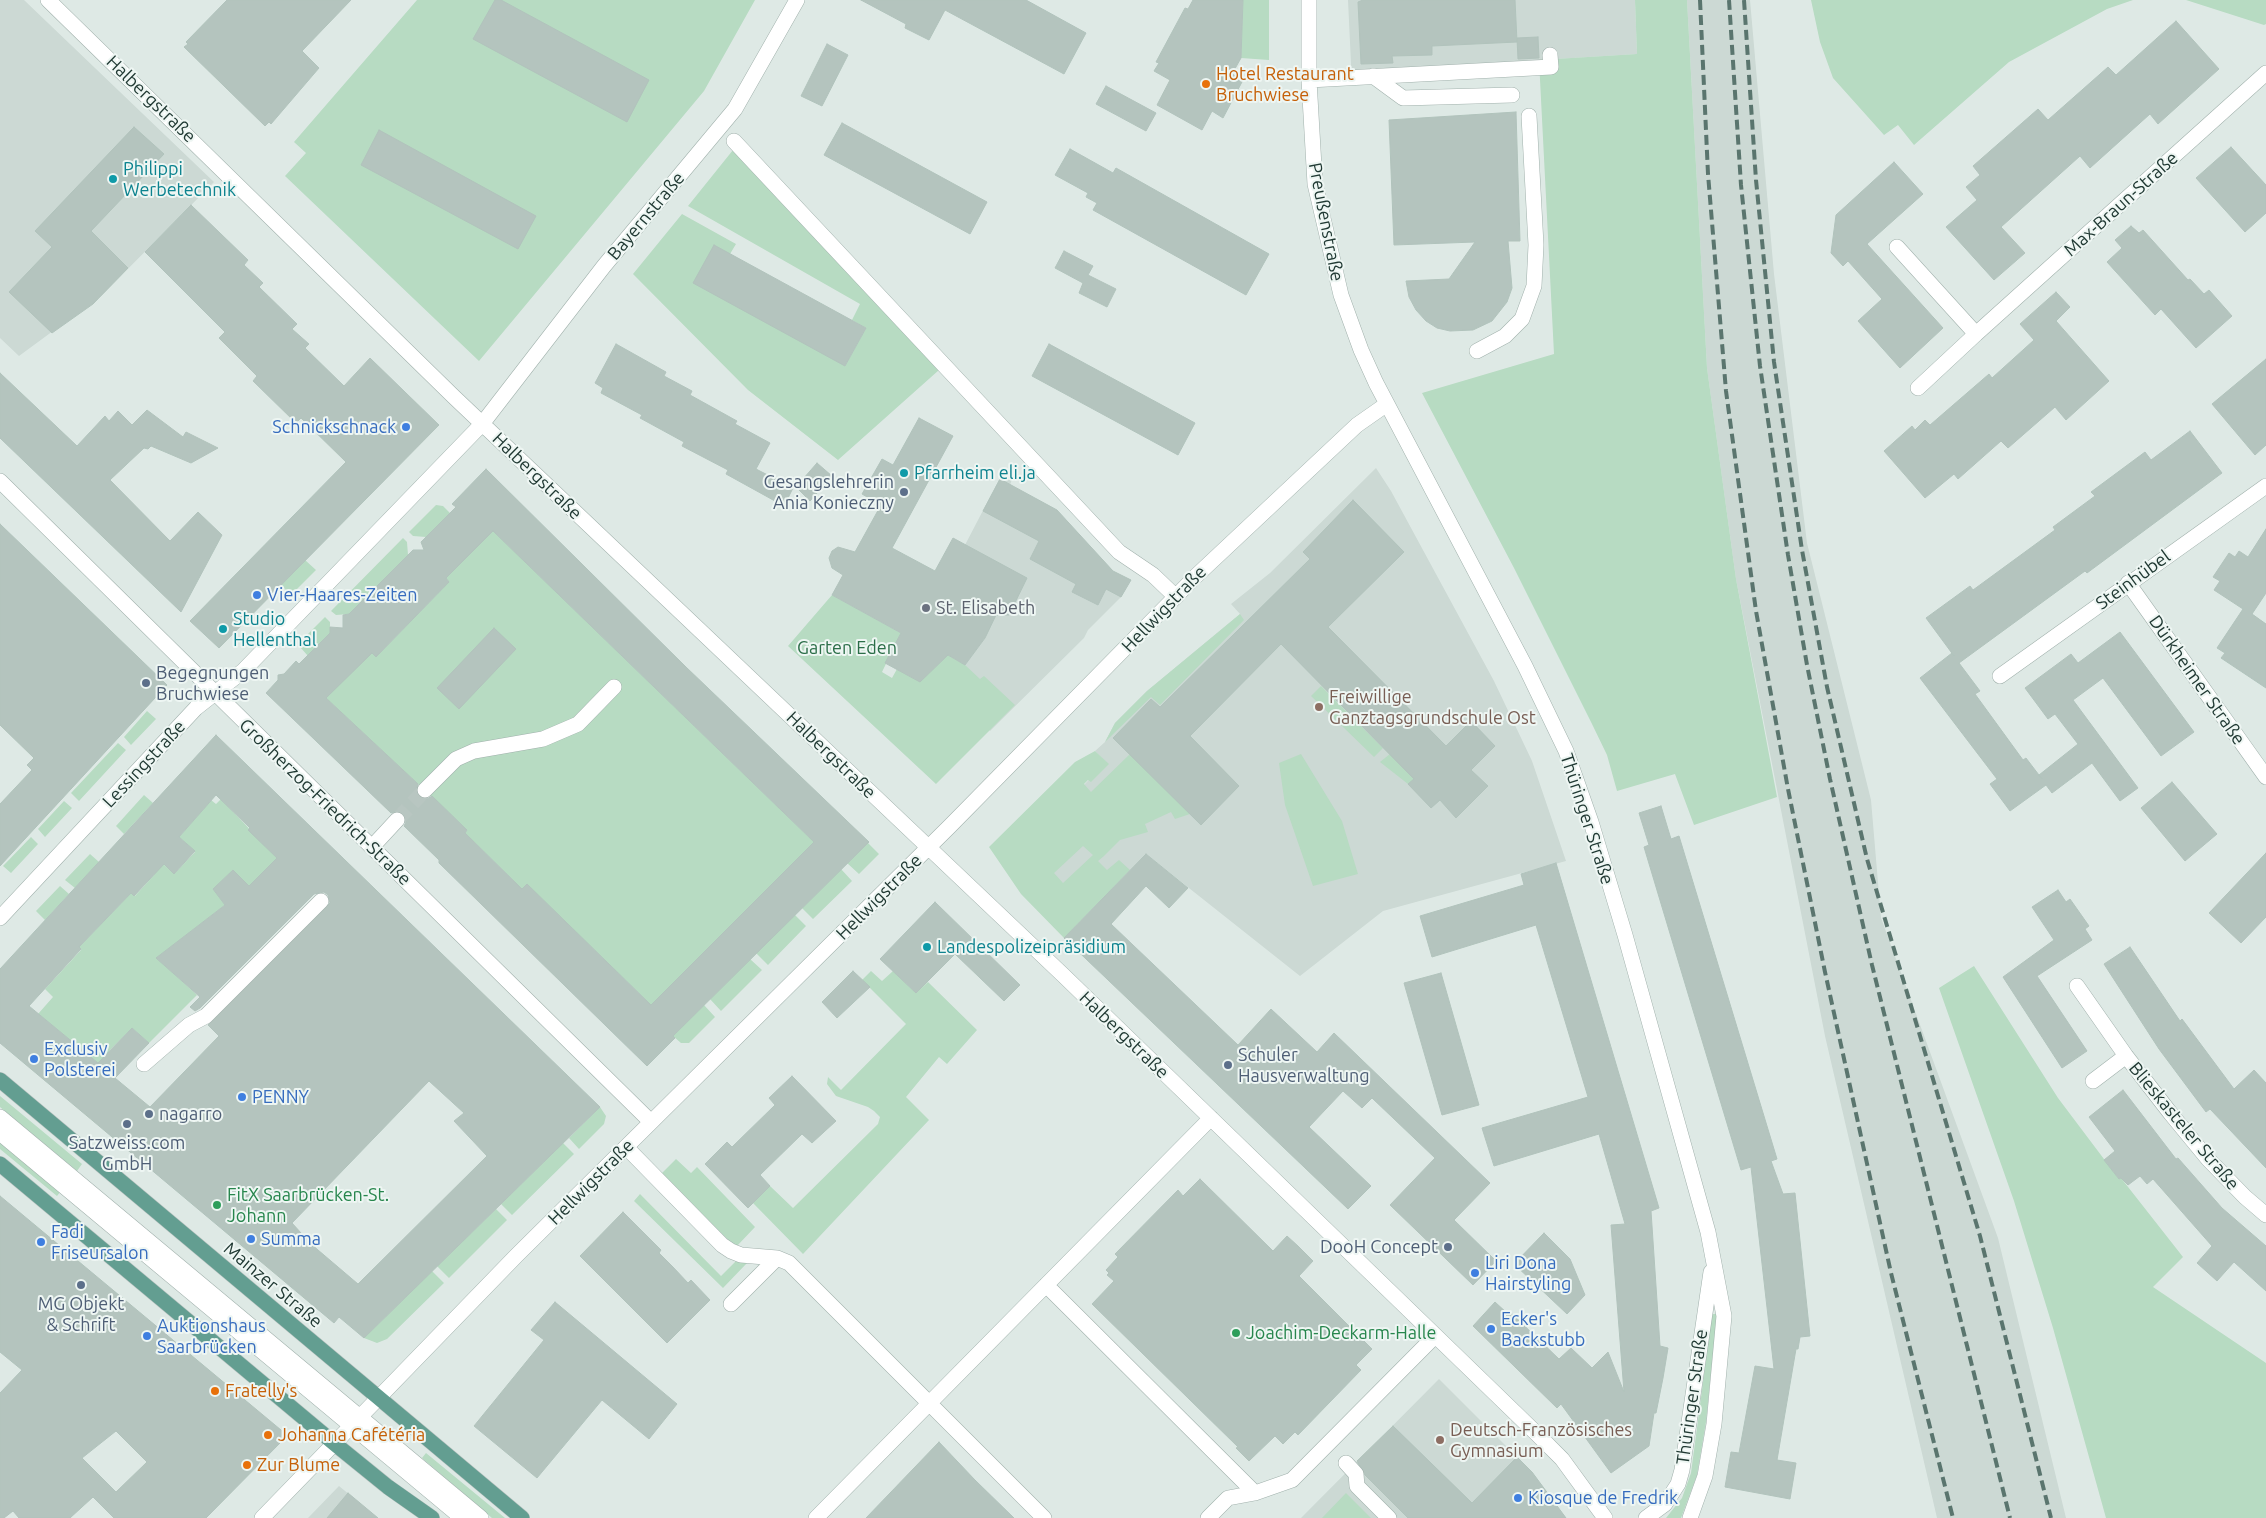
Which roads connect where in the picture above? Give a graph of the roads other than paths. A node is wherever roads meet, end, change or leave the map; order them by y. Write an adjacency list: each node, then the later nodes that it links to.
1 (48, 0): 16 (street, Halbergstraße)
2 (796, 0): 16 (street, Bayernstraße)
3 (1309, 0): 7 (street, Preußenstraße)
4 (1550, 54): 6 (street)
5 (2266, 74): 12 (street, Max-Braun-Straße)
6 (1373, 76): 7 (street); 8 (street)
7 (1308, 80): 15 (street, Preußenstraße)
8 (1512, 95)
9 (1529, 116): 13 (street)
10 (734, 141): 20 (street)
11 (1897, 247): 12 (street)
12 (1976, 334): 14 (street, Max-Braun-Straße)
13 (1477, 351)
14 (1918, 388)
15 (1387, 404): 20 (street, Hellwigstraße); 44 (street, Thüringer Straße)
16 (482, 424): 23 (street, Lessingstraße); 28 (street, Halbergstraße)
17 (0, 481): 23 (street, Großherzog-Friedrich-Straße)
18 (2266, 486): 19 (street, Steinhübel)
19 (2128, 583): 21 (street, Steinhübel); 24 (street, Dürkheimer Straße)
20 (1176, 597): 28 (street, Hellwigstraße)
21 (2000, 676)
22 (614, 687): 25 (street)
23 (215, 692): 27 (street, Großherzog-Friedrich-Straße); 30 (street, Lessingstraße)
24 (2266, 777)
25 (425, 790)
26 (397, 820): 27 (street)
27 (372, 847): 38 (street, Großherzog-Friedrich-Straße)
28 (928, 848): 37 (street, Halbergstraße); 38 (street, Hellwigstraße)
29 (321, 902): 33 (street)
30 (0, 918)
31 (2077, 986): 32 (street, Blieskasteler Straße)
32 (2126, 1056): 35 (street, Blieskasteler Straße); 42 (street, Blieskasteler Straße)
33 (144, 1064)
34 (0, 1080): 48 (main road, Mainzer Straße)
35 (2093, 1080)
36 (0, 1116): 50 (street)
37 (1211, 1118): 45 (street); 47 (street, Halbergstraße)
38 (651, 1122): 40 (street, Hellwigstraße)
39 (0, 1133): 50 (street)
40 (626, 1147): 43 (street); 48 (street, Hellwigstraße)
41 (0, 1164): 51 (main road)
42 (2266, 1215)
43 (777, 1258): 46 (street); 49 (street)
44 (1712, 1263): 64 (street, Thüringer Straße); 65 (street, Thüringer Straße)
45 (1046, 1285): 49 (street); 53 (street)
46 (731, 1304)
47 (1435, 1336): 53 (street); 63 (street, Halbergstraße)
48 (378, 1398): 50 (street, Hellwigstraße); 58 (main road, Mainzer Straße)
49 (929, 1401): 59 (street); 60 (street)
50 (357, 1421): 51 (street, Hellwigstraße); 56 (street); 57 (street)
51 (335, 1444): 54 (street, Hellwigstraße); 55 (main road)
52 (1346, 1463): 62 (street)
53 (1255, 1493): 61 (street)
54 (262, 1518)
55 (432, 1518)
56 (462, 1518)
57 (481, 1518)
58 (522, 1518)
59 (816, 1518)
60 (1044, 1518)
61 (1208, 1518)
62 (1389, 1518)
63 (1605, 1518)
64 (1646, 1518)
65 (1690, 1518)

